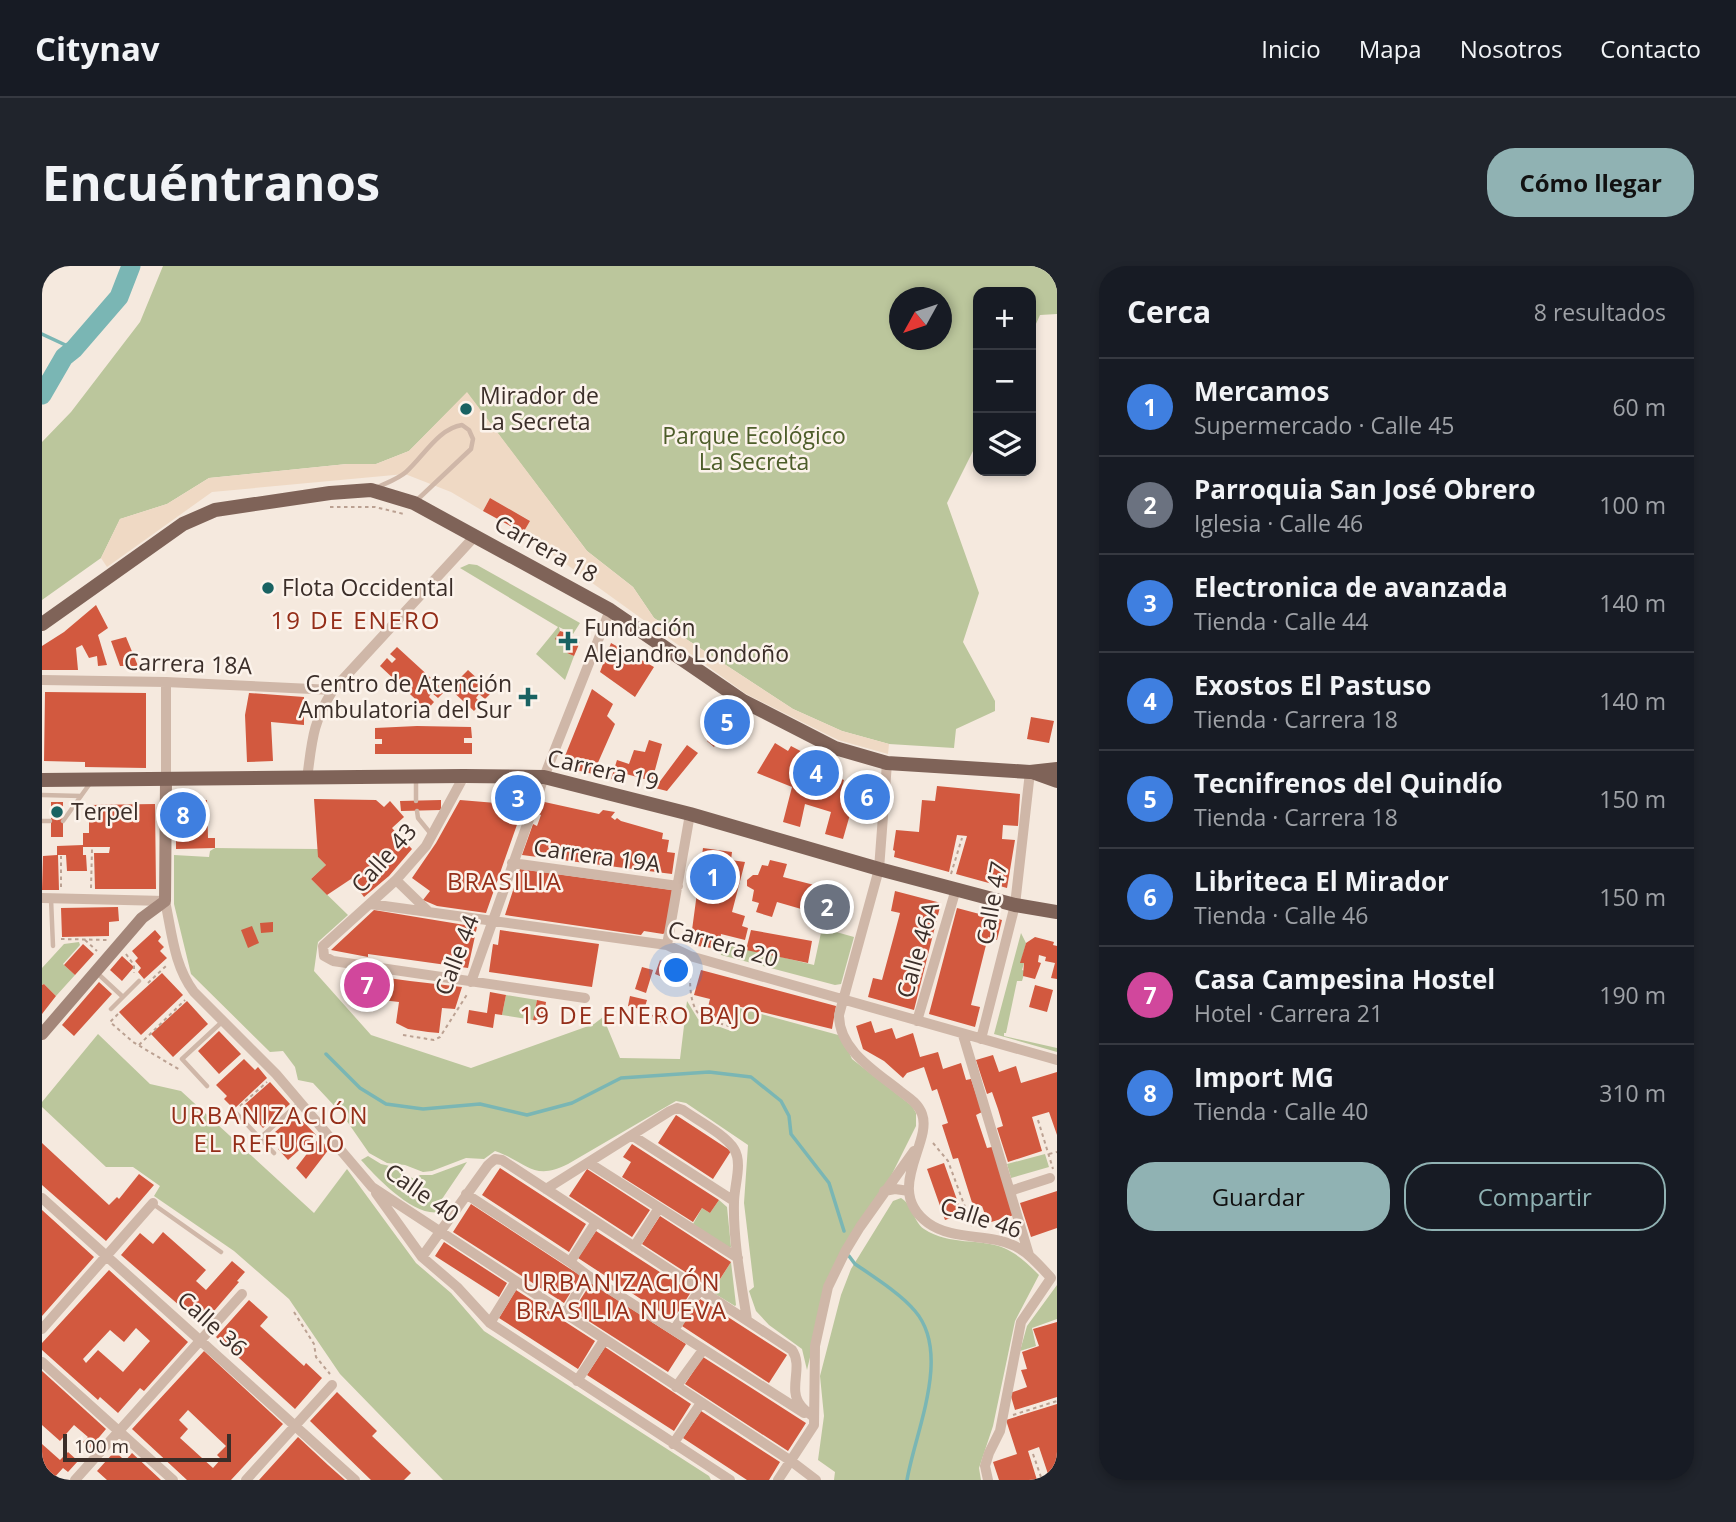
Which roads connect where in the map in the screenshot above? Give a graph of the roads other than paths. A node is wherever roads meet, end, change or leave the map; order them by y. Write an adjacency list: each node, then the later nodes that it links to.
1 (371, 490): 2 (main road, Carrera 18); 2 (lane); 5 (main road, Carrera 18)
2 (412, 509): 3 (main road, Carrera 18)
3 (475, 536): 4 (main road, Carrera 18); 8 (street)
4 (610, 610): 9 (main road, Carrera 18); 14 (street, Calle 44)
5 (42, 624)
6 (42, 680): 7 (street, Carrera 18A)
7 (166, 682): 8 (street, Carrera 18A); 17 (street, Calle 40)
8 (333, 691): 15 (street)
9 (887, 763): 11 (main road, Carrera 18); 30 (street)
10 (1057, 769): 11 (main road, Carrera 18)
11 (1030, 772): 19 (main road, Carrera 18); 37 (street, Calle 47)
12 (464, 776): 13 (main road, Carrera 19); 14 (main road, Carrera 19); 28 (street, Calle 43)
13 (416, 777): 15 (main road, Carrera 19); 22 (lane)
14 (544, 777): 24 (main road, Carrera 19); 29 (street, Calle 44)
15 (307, 779): 17 (main road, Carrera 19)
16 (42, 780): 18 (main road, Carrera 19)
17 (166, 780): 18 (main road, Carrera 19); 35 (street, Calle 40)
18 (92, 781): 21 (lane)
19 (1057, 781)
20 (42, 795): 21 (lane)
21 (81, 796): 27 (lane)
22 (416, 801)
23 (417, 811): 28 (lane)
24 (690, 814): 30 (main road, Carrera 19); 32 (street)
25 (42, 821): 26 (lane)
26 (51, 821)
27 (63, 821)
28 (432, 835): 31 (street, Calle 43)
29 (512, 863): 32 (street, Carrera 19A); 40 (street, Calle 44)
30 (879, 869): 33 (main road, Carrera 19); 48 (street)
31 (396, 880): 36 (street, Calle 43); 38 (street)
32 (678, 886): 41 (street)
33 (952, 888): 37 (main road, Carrera 19); 51 (street, Calle 46A)
34 (51, 898): 35 (street); 42 (lane)
35 (165, 901): 43 (street); 50 (street, Calle 40)
36 (370, 904): 38 (street, Carrera 20); 45 (street, Calle 43)
37 (1015, 905): 39 (main road, Carrera 19); 54 (street, Calle 47)
38 (428, 912): 40 (street, Carrera 20)
39 (1054, 913)
40 (491, 921): 41 (street, Carrera 20); 45 (street, Calle 44)
41 (667, 945): 48 (street, Carrera 20)
42 (53, 946)
43 (95, 972): 46 (lane); 52 (street)
44 (139, 981): 46 (lane)
45 (471, 982): 47 (street)
46 (123, 997): 49 (lane)
47 (585, 998)
48 (844, 998): 51 (street, Carrera 20); 61 (street)
49 (111, 1009)
50 (223, 1020): 56 (lane); 57 (street, Calle 40)
51 (917, 1021): 53 (street, Carrera 20)
52 (42, 1034)
53 (963, 1035): 54 (street, Carrera 20); 69 (street)
54 (981, 1039): 55 (street, Carrera 20)
55 (1057, 1060)
56 (207, 1086)
57 (300, 1102): 60 (lane); 65 (street, Calle 40)
58 (237, 1114): 60 (lane)
59 (633, 1136): 63 (street); 72 (street); 72 (street)
60 (260, 1138): 62 (lane)
61 (918, 1144): 67 (street); 68 (street)
62 (274, 1153)
63 (589, 1163): 66 (street); 74 (street)
64 (1053, 1178): 69 (street)
65 (372, 1187): 76 (street, Calle 40); 81 (street)
66 (547, 1189): 70 (street); 75 (street)
67 (884, 1191): 68 (street); 102 (street)
68 (909, 1191): 79 (street, Calle 46)
69 (1010, 1191): 79 (street)
70 (466, 1194): 76 (street); 83 (street)
71 (42, 1198): 80 (street, Calle 36)
72 (734, 1201): 82 (street)
73 (153, 1203): 78 (lane); 80 (street)
74 (659, 1208): 77 (street); 82 (street)
75 (596, 1222): 77 (street); 83 (street)
76 (440, 1230): 81 (street); 86 (street, Calle 40)
77 (634, 1247): 87 (street)
78 (221, 1252)
79 (1030, 1255): 85 (street, Calle 46)
80 (109, 1256): 92 (street); 94 (street, Calle 36)
81 (422, 1257): 91 (street)
82 (738, 1258): 90 (street)
83 (570, 1262): 84 (street)
84 (587, 1275): 89 (street); 93 (street)
85 (1054, 1277): 114 (street, Calle 46)
86 (516, 1281): 89 (street, Calle 40); 91 (street)
87 (699, 1290): 90 (street); 93 (street)
88 (242, 1294): 94 (street)
89 (566, 1313): 95 (street, Calle 40)
90 (747, 1320): 102 (street)
91 (490, 1323): 98 (street)
92 (42, 1329)
93 (674, 1330): 96 (street)
94 (202, 1340): 103 (street, Calle 36); 104 (street)
95 (604, 1340): 98 (street); 100 (street, Calle 40)
96 (704, 1350): 100 (street); 102 (street)
97 (42, 1362): 104 (street)
98 (577, 1381): 105 (street)
99 (332, 1385): 103 (street)
100 (676, 1387): 101 (street, Calle 40)
101 (701, 1403): 105 (street); 106 (street, Calle 40)
102 (814, 1417): 106 (street)
103 (295, 1424): 110 (street); 111 (street, Calle 36)
104 (118, 1430): 108 (street); 109 (street)
105 (673, 1444): 107 (street)
106 (791, 1461): 112 (street); 113 (street, Calle 40)
107 (724, 1478)
108 (75, 1480)
109 (173, 1480)
110 (246, 1480)
111 (355, 1480)
112 (778, 1480)
113 (816, 1480)
114 (988, 1480)

